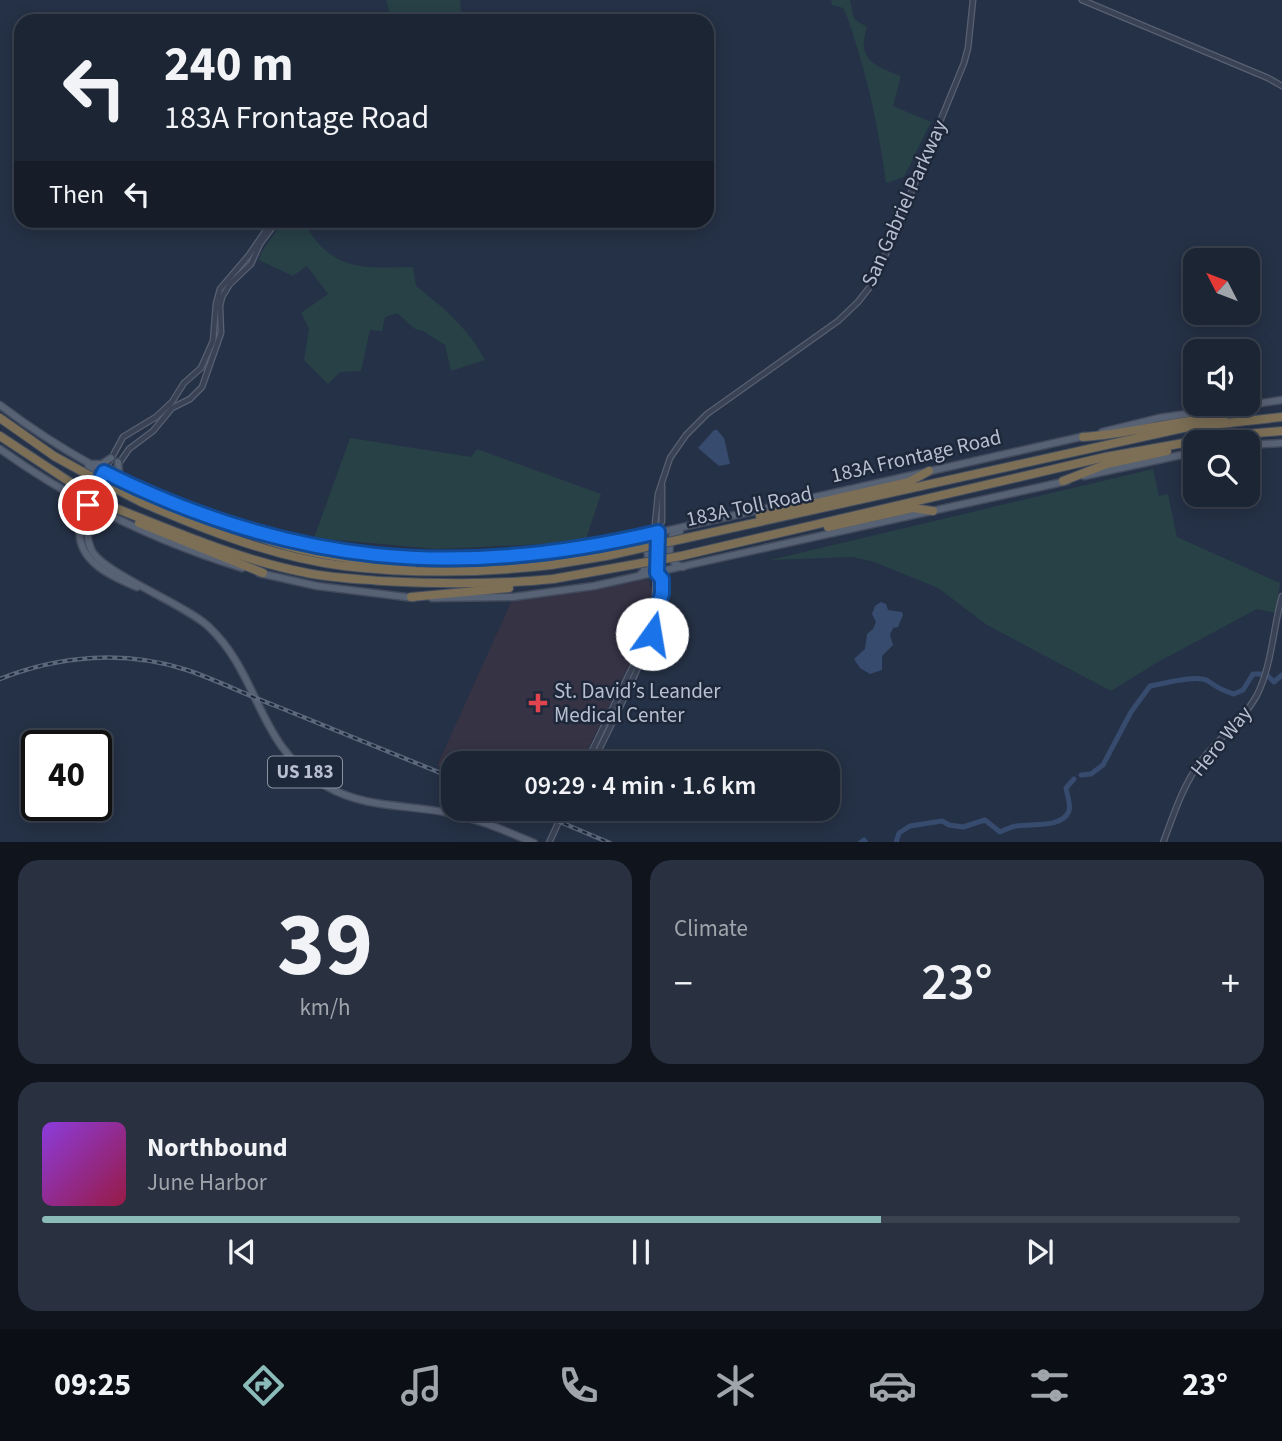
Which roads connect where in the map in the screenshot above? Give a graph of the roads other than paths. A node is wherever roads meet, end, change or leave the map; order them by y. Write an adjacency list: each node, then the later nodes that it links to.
1 (973, 0): 36 (street, San Gabriel Parkway)
2 (1082, 0): 3 (street)
3 (1282, 86)
4 (269, 228): 20 (street)
5 (270, 228): 21 (street)
6 (1282, 400): 13 (main road, 183A Frontage Road)
7 (0, 405): 22 (main road, 183A Frontage Road)
8 (1282, 417): 10 (highway, 183A Toll Road)
9 (0, 418): 43 (highway, 183A Toll Road, bridge)
10 (1266, 418): 13 (highway); 35 (highway, 183A Toll Road)
11 (1282, 434): 14 (highway); 39 (highway, 183A Toll Road)
12 (0, 436): 31 (highway, bridge)
13 (1083, 437): 23 (main road, 183A Frontage Road)
14 (1260, 437)
15 (1282, 443): 16 (main road)
16 (1260, 444)
17 (1183, 448): 25 (highway)
18 (0, 449): 27 (main road)
19 (1183, 455): 25 (main road)
20 (111, 458): 22 (main road); 24 (street)
21 (118, 462): 24 (street); 26 (main road)
22 (88, 463): 24 (main road, 183A Frontage Road); 27 (main road)
23 (929, 471): 34 (main road, 183A Frontage Road); 35 (highway)
24 (107, 473): 26 (main road, 183A Frontage Road); 28 (main road)
25 (1063, 481): 29 (main road)
26 (129, 484): 30 (main road); 33 (main road, 183A Frontage Road)
27 (72, 496): 28 (main road); 32 (main road)
28 (91, 506): 30 (main road); 32 (main road); 37 (main road)
29 (933, 511): 39 (highway); 42 (main road)
30 (113, 518): 37 (main road); 44 (main road)
31 (135, 518): 44 (highway); 47 (highway, 183A Toll Road)
32 (82, 519): 40 (main road)
33 (233, 526): 38 (main road, 183A Frontage Road); 43 (highway)
34 (685, 528): 36 (main road, 183A Frontage Road); 42 (main road)
35 (731, 528): 43 (highway, 183A Toll Road, bridge)
36 (658, 532): 38 (main road, 183A Frontage Road); 45 (street, San Gabriel Parkway)
37 (87, 534): 41 (main road)
38 (636, 538): 46 (main road)
39 (733, 543): 47 (highway, 183A Toll Road, bridge)
40 (82, 547): 41 (main road); 48 (main road, US 183)
41 (92, 553): 48 (main road, US 183)
42 (686, 567): 45 (main road)
43 (482, 571)
44 (263, 573): 50 (main road)
45 (657, 573): 46 (main road); 51 (street, San Gabriel Parkway)
46 (637, 577): 50 (main road)
47 (548, 580): 50 (highway)
48 (152, 592): 53 (main road, US 183)
49 (1282, 596): 55 (street, Hero Way)
50 (411, 597)
51 (594, 751)
52 (559, 821): 54 (street)
53 (534, 842)
54 (550, 842)
55 (1163, 842)

